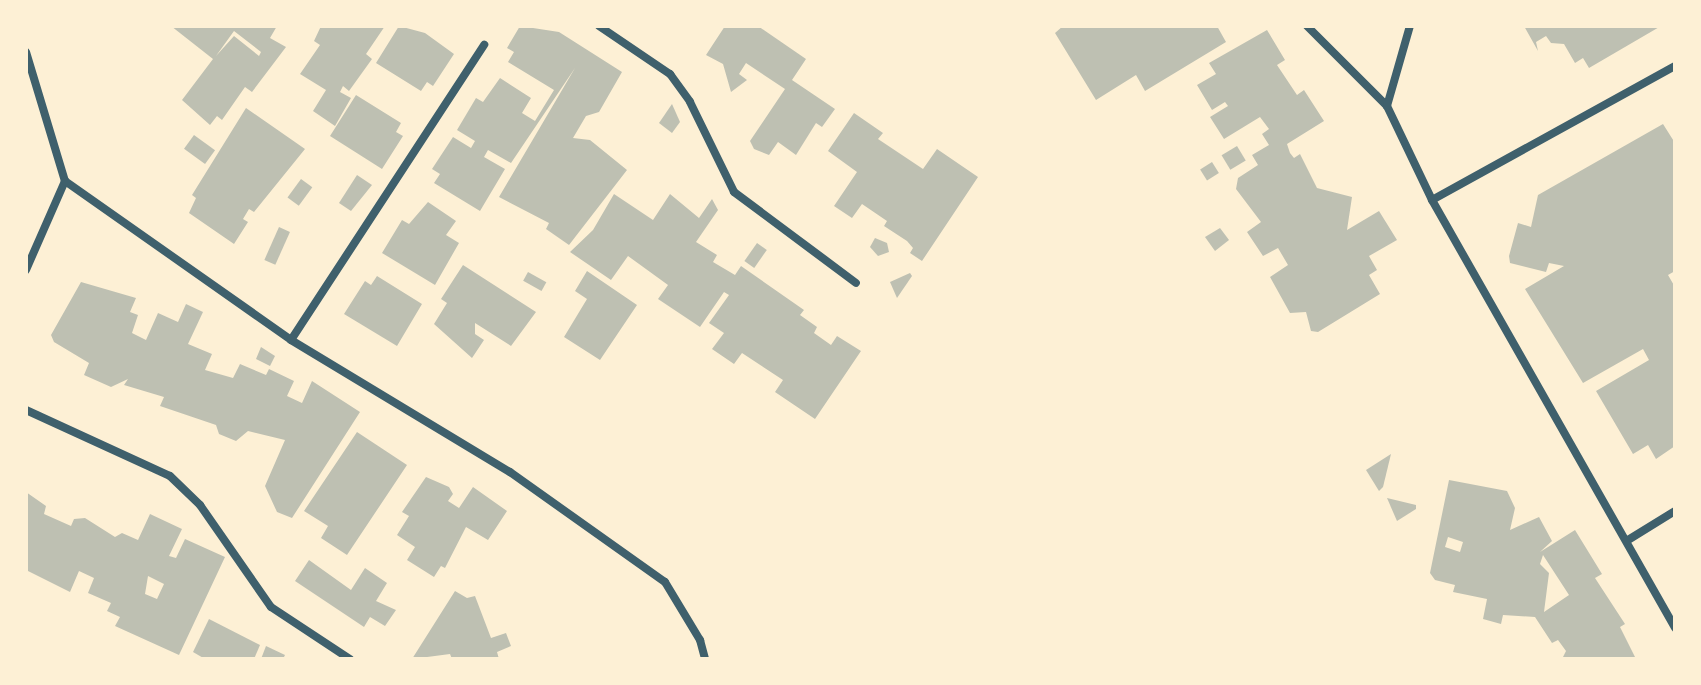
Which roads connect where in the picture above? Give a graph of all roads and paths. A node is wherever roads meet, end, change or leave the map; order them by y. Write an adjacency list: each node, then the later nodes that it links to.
1 (599, 26): 11 (street)
2 (1307, 26): 7 (street)
3 (1410, 26): 7 (street)
4 (484, 45): 12 (street)
5 (26, 52): 8 (street)
6 (1675, 66): 9 (street)
7 (1387, 106): 9 (street)
8 (65, 181): 10 (street); 12 (street)
9 (1432, 200): 15 (street)
10 (26, 270)
11 (856, 283)
12 (291, 340): 18 (street)
13 (26, 410): 17 (street)
14 (1675, 511): 15 (street)
15 (1628, 540): 16 (street)
16 (1675, 628)
17 (350, 659)
18 (705, 659)

